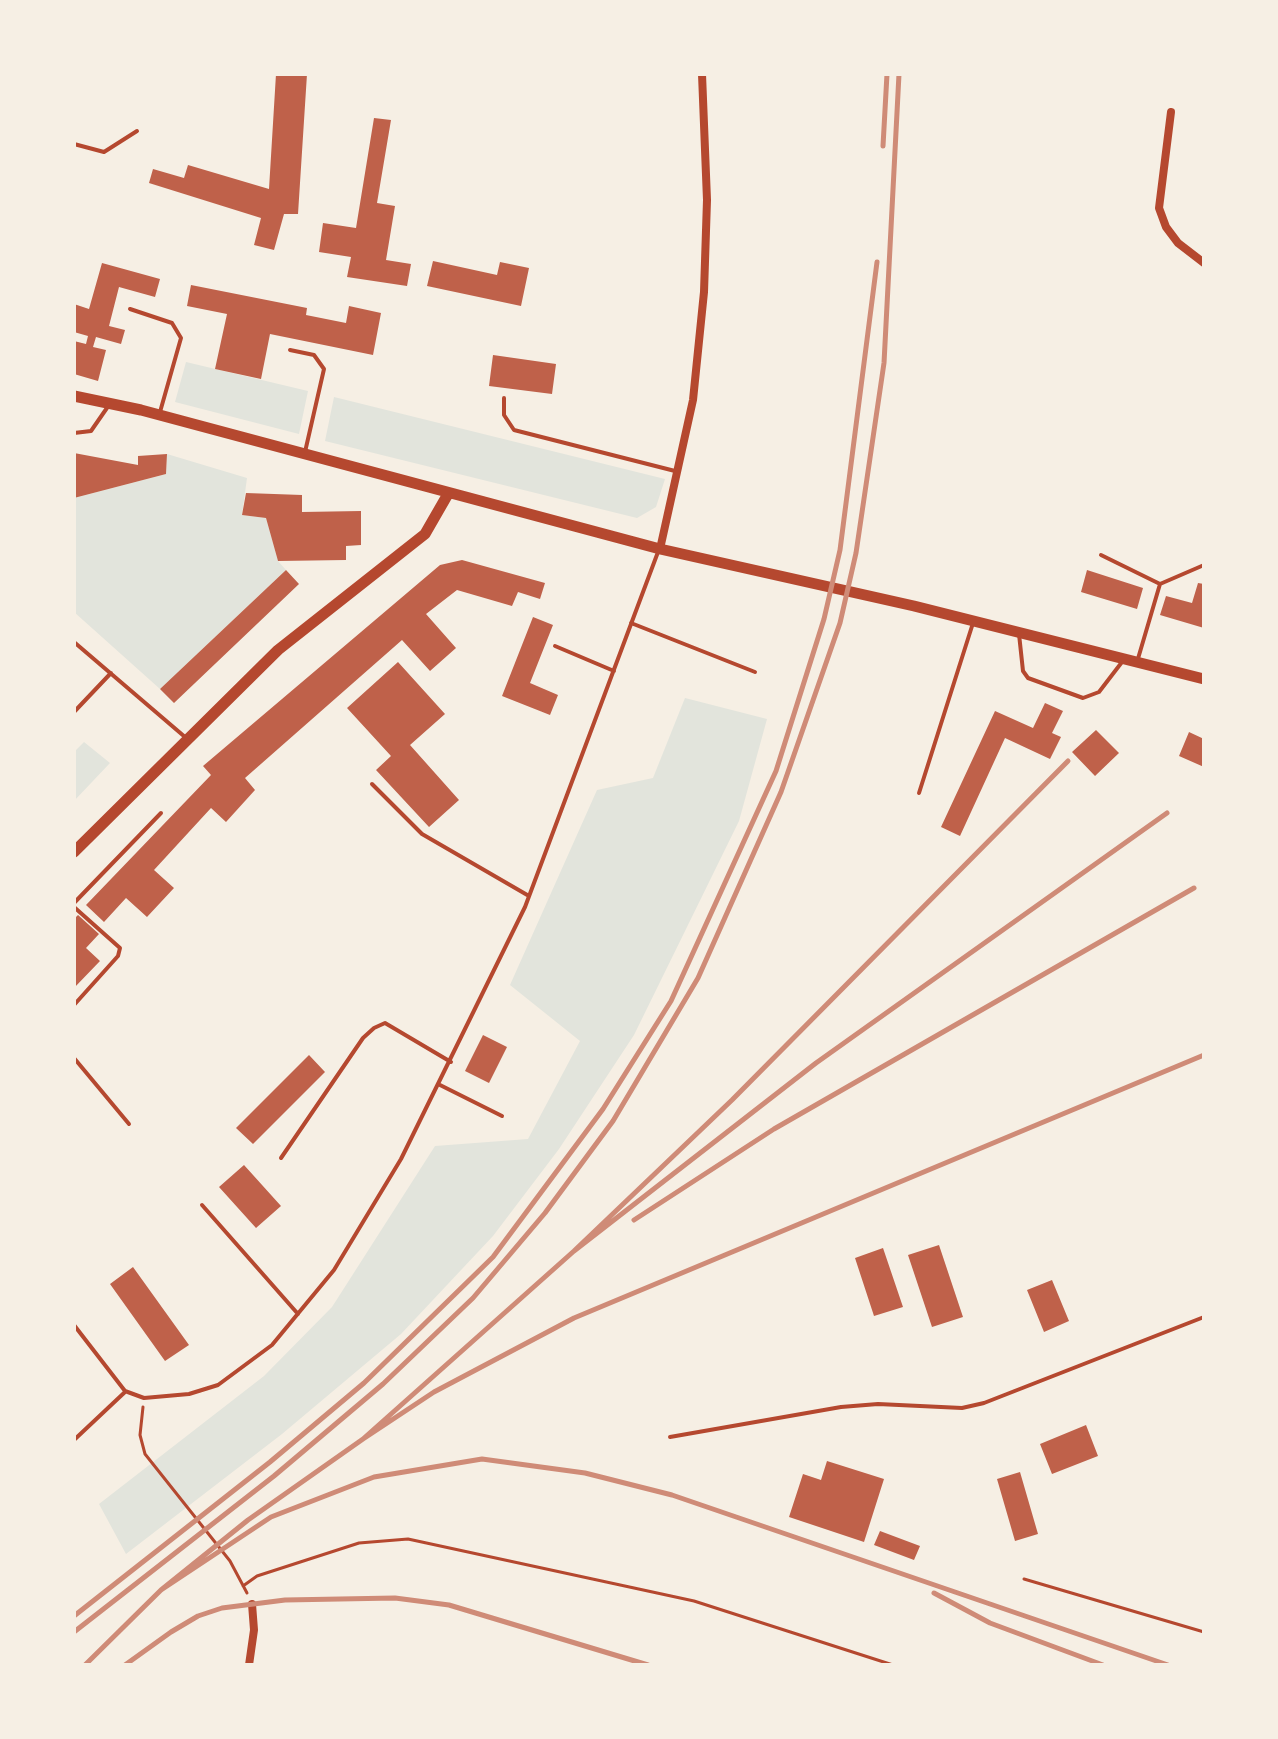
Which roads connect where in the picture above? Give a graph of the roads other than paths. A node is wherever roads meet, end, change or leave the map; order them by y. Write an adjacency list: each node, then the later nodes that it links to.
1 (702, 74): 14 (street)
2 (1171, 112): 5 (street)
3 (137, 131): 4 (lane)
4 (74, 144)
5 (1204, 263)
6 (130, 309): 11 (lane)
7 (290, 350): 13 (lane)
8 (74, 396): 10 (main road)
9 (504, 398): 14 (lane)
10 (110, 403): 11 (main road); 12 (lane)
11 (160, 415): 13 (main road)
12 (74, 433)
13 (304, 454): 15 (main road)
14 (678, 472): 16 (street)
15 (448, 494): 16 (main road); 32 (main road)
16 (660, 549): 20 (main road); 21 (lane)
17 (1101, 555): 19 (lane)
18 (1204, 565): 19 (lane)
19 (1160, 584): 26 (lane)
20 (974, 621): 22 (main road); 34 (lane)
21 (631, 623): 27 (lane); 28 (lane)
22 (1018, 632): 25 (main road); 25 (lane)
23 (74, 642): 29 (lane)
24 (555, 646): 27 (lane)
25 (1124, 659): 26 (main road)
26 (1137, 662): 30 (main road)
27 (614, 671): 37 (lane)
28 (755, 672)
29 (111, 673): 31 (lane); 32 (lane)
30 (1204, 679)
31 (74, 712)
32 (187, 739): 36 (main road)
33 (372, 784): 37 (lane)
34 (919, 793)
35 (161, 813): 38 (lane)
36 (74, 852)
37 (529, 896): 41 (lane)
38 (74, 905): 39 (lane)
39 (74, 1005)
40 (74, 1058): 44 (lane)
41 (451, 1062): 42 (lane); 45 (lane)
42 (440, 1085): 43 (lane); 47 (lane)
43 (502, 1116)
44 (129, 1124)
45 (281, 1158)
46 (202, 1205): 47 (lane)
47 (298, 1314): 50 (lane)
48 (1204, 1317): 51 (lane)
49 (74, 1325): 50 (lane)
50 (125, 1391): 52 (lane)
51 (670, 1437)
52 (74, 1440)
53 (252, 1604): 54 (street)
54 (249, 1665)

